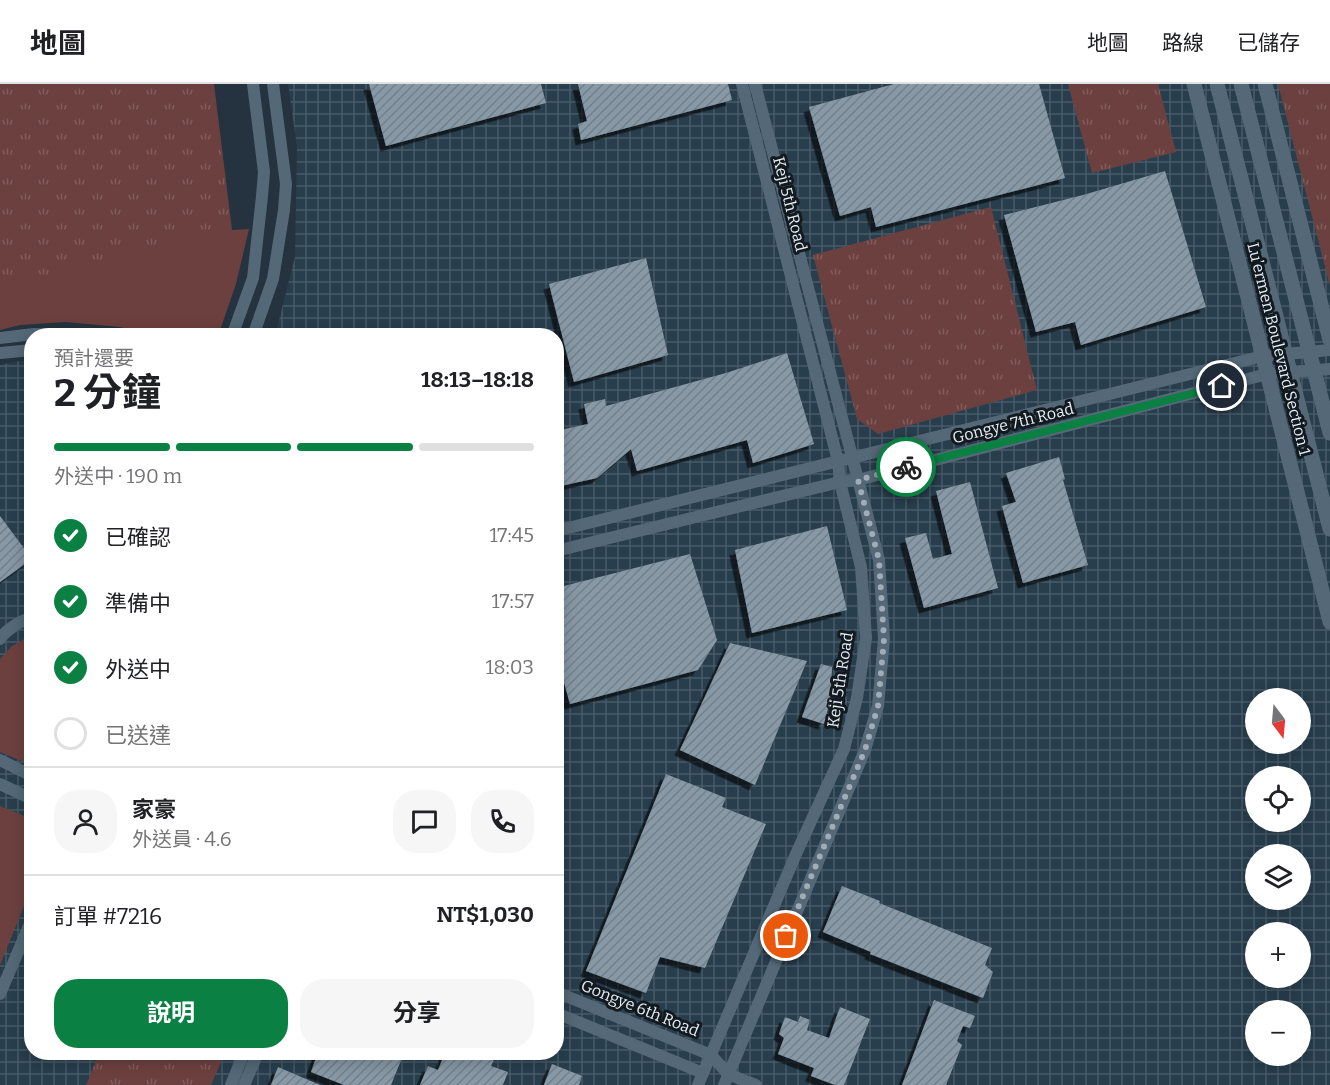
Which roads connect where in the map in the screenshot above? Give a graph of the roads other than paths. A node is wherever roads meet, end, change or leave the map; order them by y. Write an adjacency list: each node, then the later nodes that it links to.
1 (253, 84): 9 (street)
2 (273, 84): 10 (street)
3 (742, 84): 26 (street, Keji 5th Road)
4 (755, 84): 25 (street, Keji 5th Road)
5 (1194, 84): 19 (street, Lu’ermen Boulevard Section 1)
6 (1217, 84): 18 (street, Lu’ermen Boulevard Section 1)
7 (1241, 84): 16 (street, Lu’ermen Boulevard Section 1)
8 (1265, 84): 13 (street)
9 (235, 328)
10 (256, 328)
11 (24, 335): 12 (street)
12 (0, 338)
13 (1330, 340)
14 (1330, 350): 16 (street, Gongye 7th Road)
15 (24, 351): 17 (street)
16 (1309, 351): 18 (street, Gongye 7th Road); 21 (street, Lu’ermen Boulevard Section 1)
17 (0, 353)
18 (1285, 353): 19 (street, Gongye 7th Road); 22 (street, Lu’ermen Boulevard Section 1)
19 (1263, 356): 23 (street, Lu’ermen Boulevard Section 1); 25 (street, Gongye 7th Road)
20 (1330, 369): 21 (street, Gongye 7th Road)
21 (1314, 370): 22 (street, Gongye 7th Road); 24 (street, Lu’ermen Boulevard Section 1)
22 (1290, 372): 23 (street, Gongye 7th Road); 30 (street, Lu’ermen Boulevard Section 1)
23 (1267, 374): 27 (street, Gongye 7th Road); 33 (street, Lu’ermen Boulevard Section 1)
24 (1330, 433)
25 (852, 457): 26 (street, Gongye 7th Road); 27 (street, Keji 5th Road)
26 (838, 461): 28 (street, Keji 5th Road); 29 (street, Gongye 7th Road)
27 (858, 480): 28 (street, Gongye 7th Road); 47 (street, Keji 5th Road)
28 (840, 482): 31 (street, Gongye 7th Road); 43 (street, Keji 5th Road)
29 (564, 529)
30 (1330, 529)
31 (564, 549)
32 (24, 621): 34 (street)
33 (1330, 622)
34 (0, 639)
35 (0, 760): 36 (street)
36 (24, 772)
37 (0, 784): 38 (street)
38 (24, 795)
39 (24, 938): 40 (street)
40 (0, 994)
41 (564, 995): 43 (street, Gongye 6th Road)
42 (564, 1017): 46 (street)
43 (711, 1055): 46 (street, Keji 5th Road); 47 (street)
44 (241, 1060): 48 (street)
45 (255, 1060): 49 (street)
46 (701, 1079)
47 (726, 1079): 50 (street)
48 (231, 1085)
49 (244, 1085)
50 (756, 1085)

